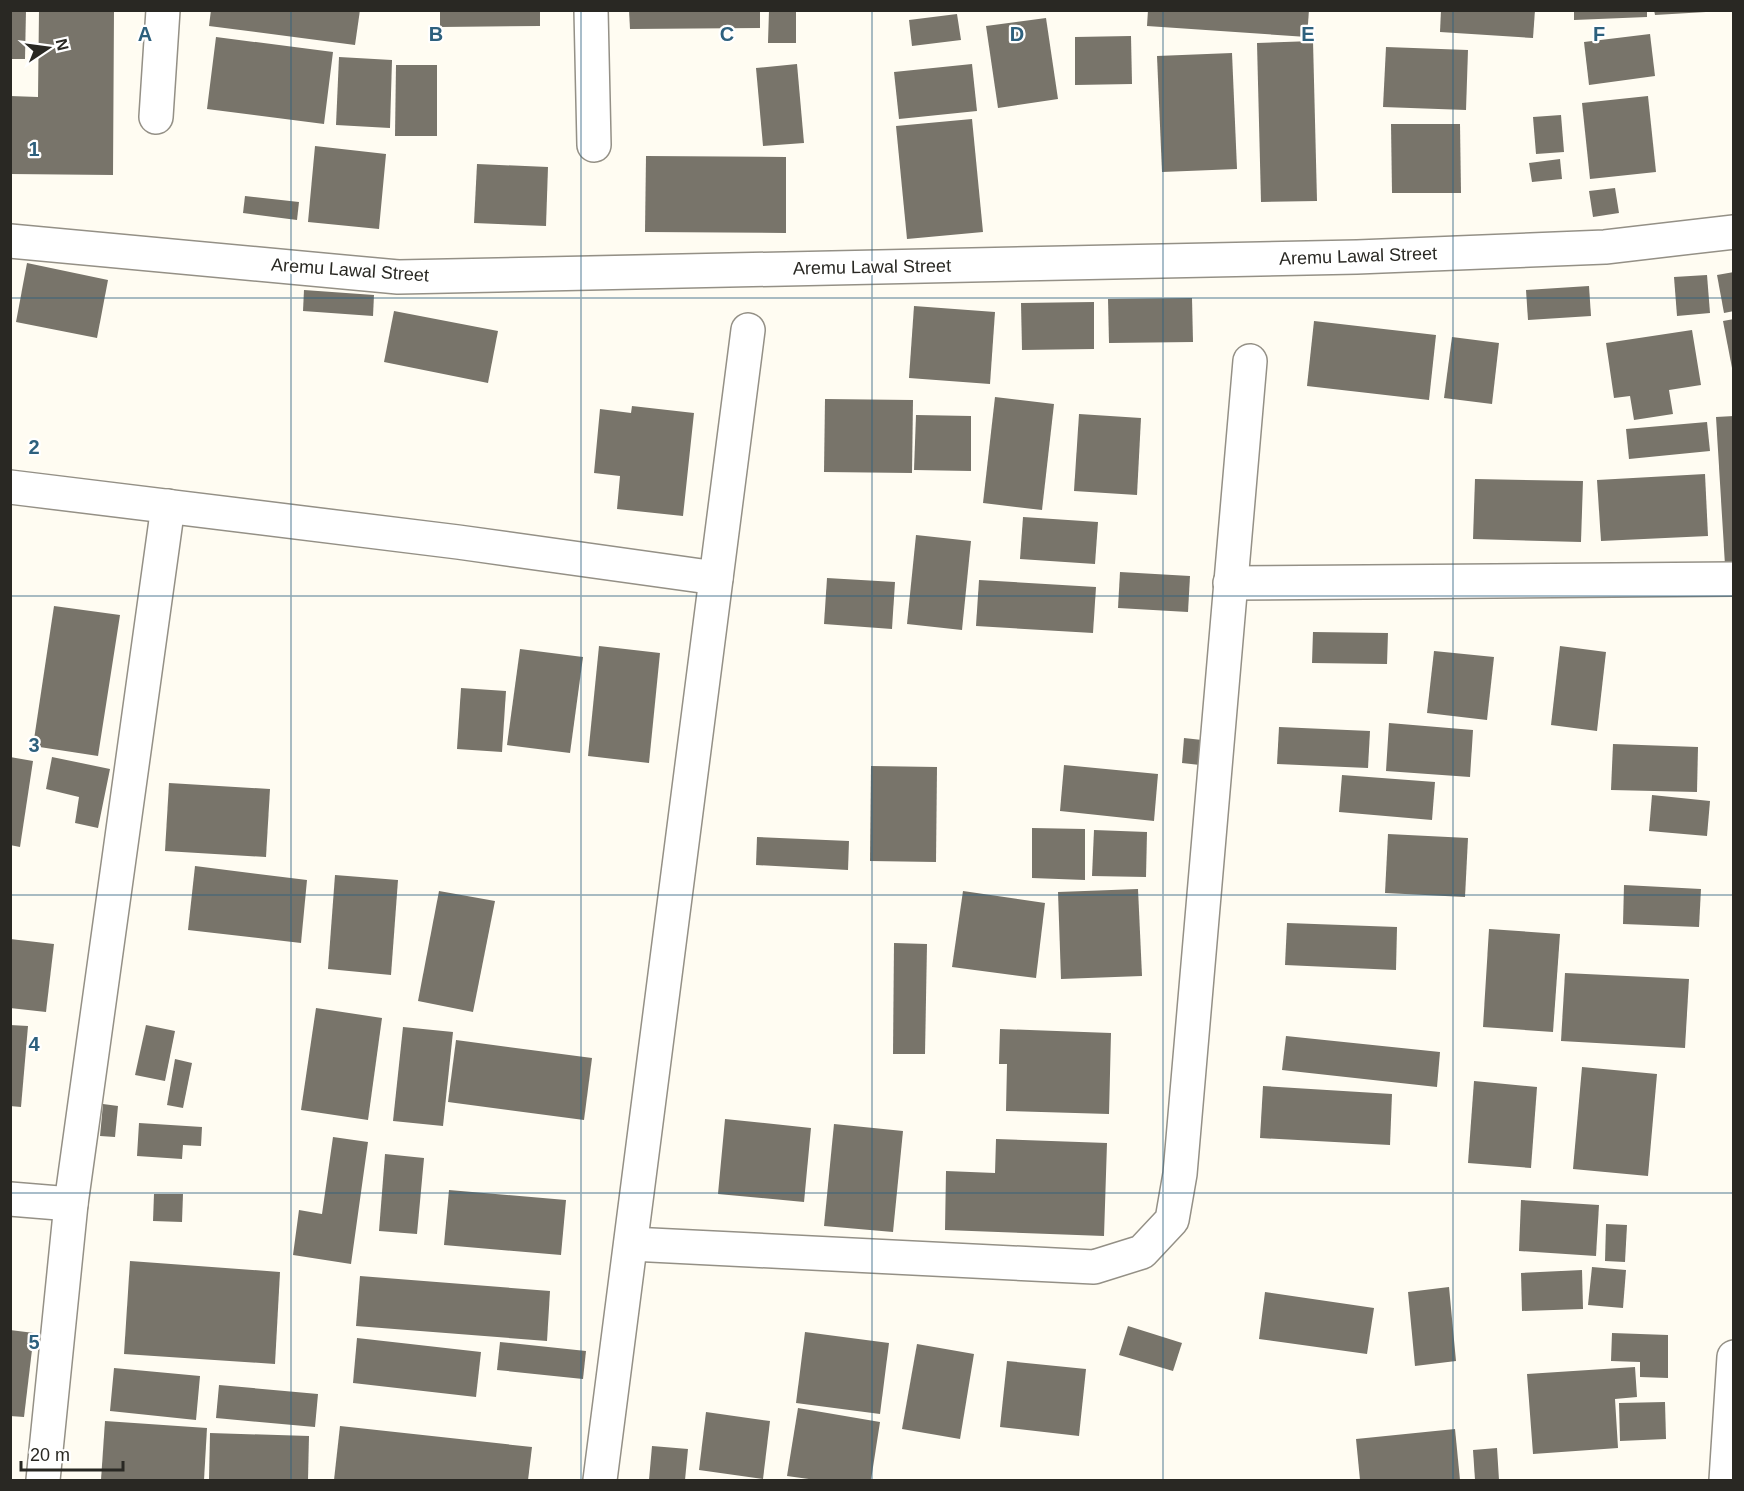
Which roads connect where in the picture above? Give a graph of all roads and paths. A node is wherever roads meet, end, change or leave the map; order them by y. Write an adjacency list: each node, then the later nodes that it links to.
1 (163, 10): 3 (street)
2 (591, 10): 4 (street)
3 (156, 117)
4 (594, 145)
5 (1734, 232): 6 (street, Aremu Lawal Street)
6 (10, 241)
7 (748, 330): 11 (street)
8 (1250, 361): 13 (street)
9 (10, 487): 10 (street)
10 (168, 506): 11 (street); 15 (street)
11 (716, 578): 16 (street)
12 (1734, 579): 13 (street)
13 (1230, 584): 16 (street)
14 (10, 1199): 15 (street)
15 (71, 1204): 18 (street)
16 (631, 1244): 19 (street)
17 (1734, 1357): 20 (street)
18 (49, 1475)
19 (600, 1480)
20 (1726, 1480)

